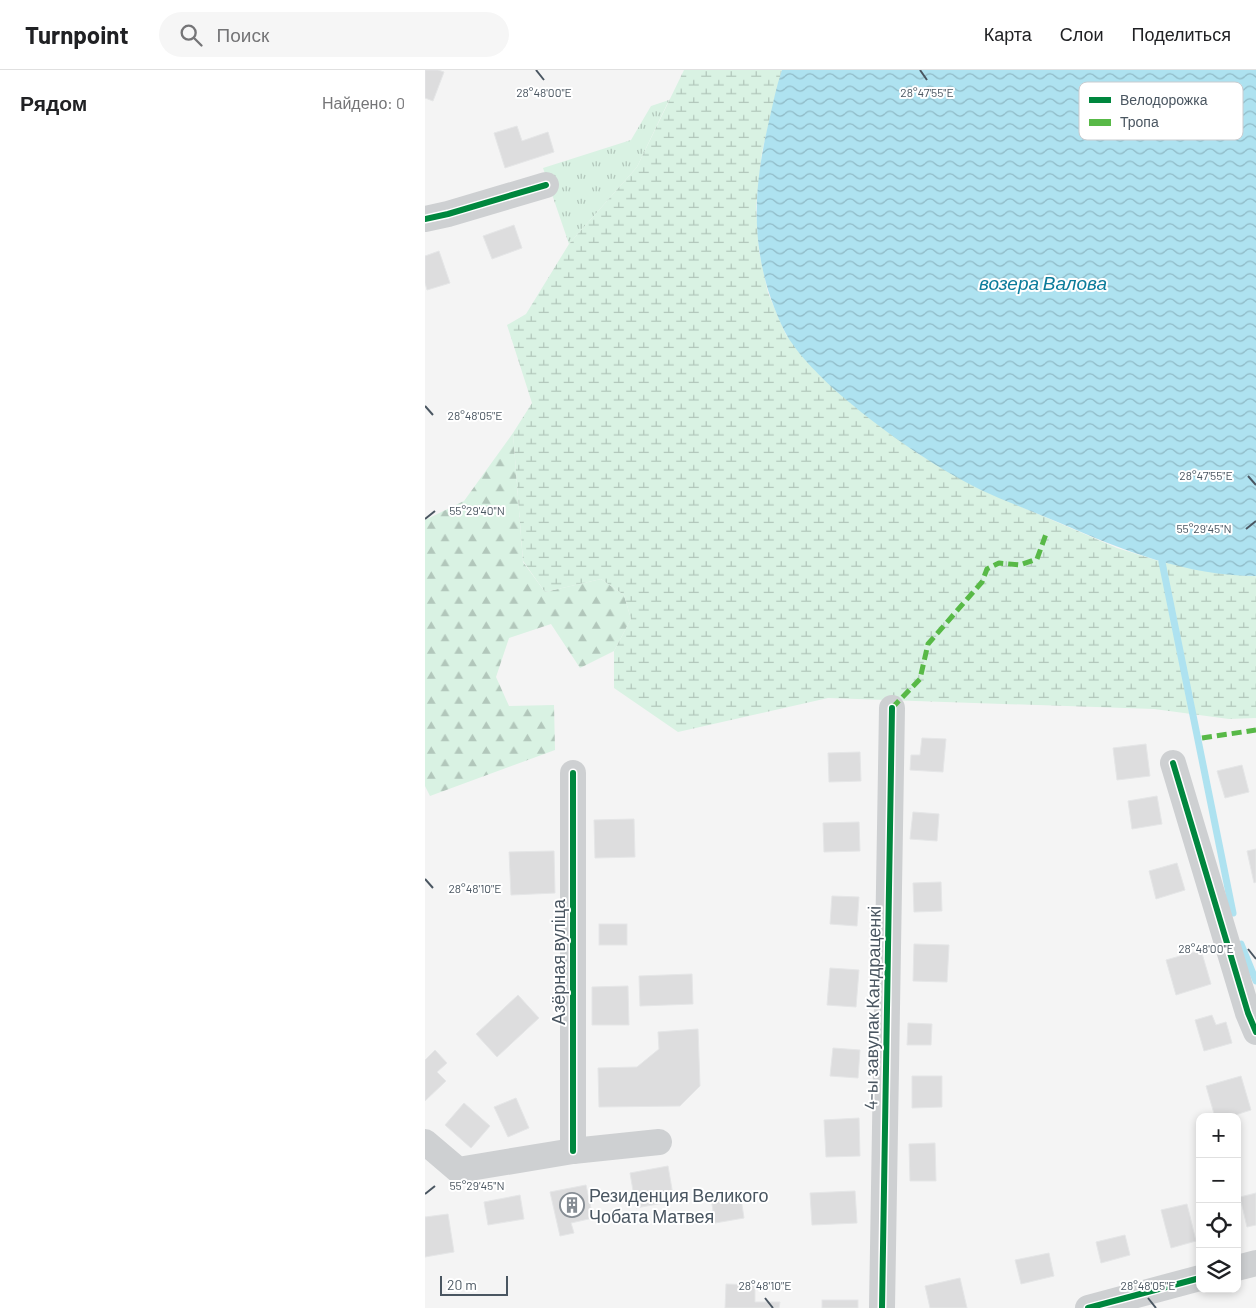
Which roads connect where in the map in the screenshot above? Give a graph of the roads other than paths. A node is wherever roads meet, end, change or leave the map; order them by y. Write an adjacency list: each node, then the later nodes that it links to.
1 (546, 185): 2 (street)
2 (425, 219)
3 (892, 708): 13 (street, 4-ы завулак Кандраценкі)
4 (1173, 763): 6 (street)
5 (573, 773): 9 (street, Азёрная вуліца)
6 (1256, 1032)
7 (425, 1142): 9 (street)
8 (659, 1142): 9 (street)
9 (573, 1151)
10 (1256, 1263): 11 (street)
11 (1241, 1267)
12 (1196, 1279): 14 (street)
13 (882, 1308)
14 (1088, 1308)

